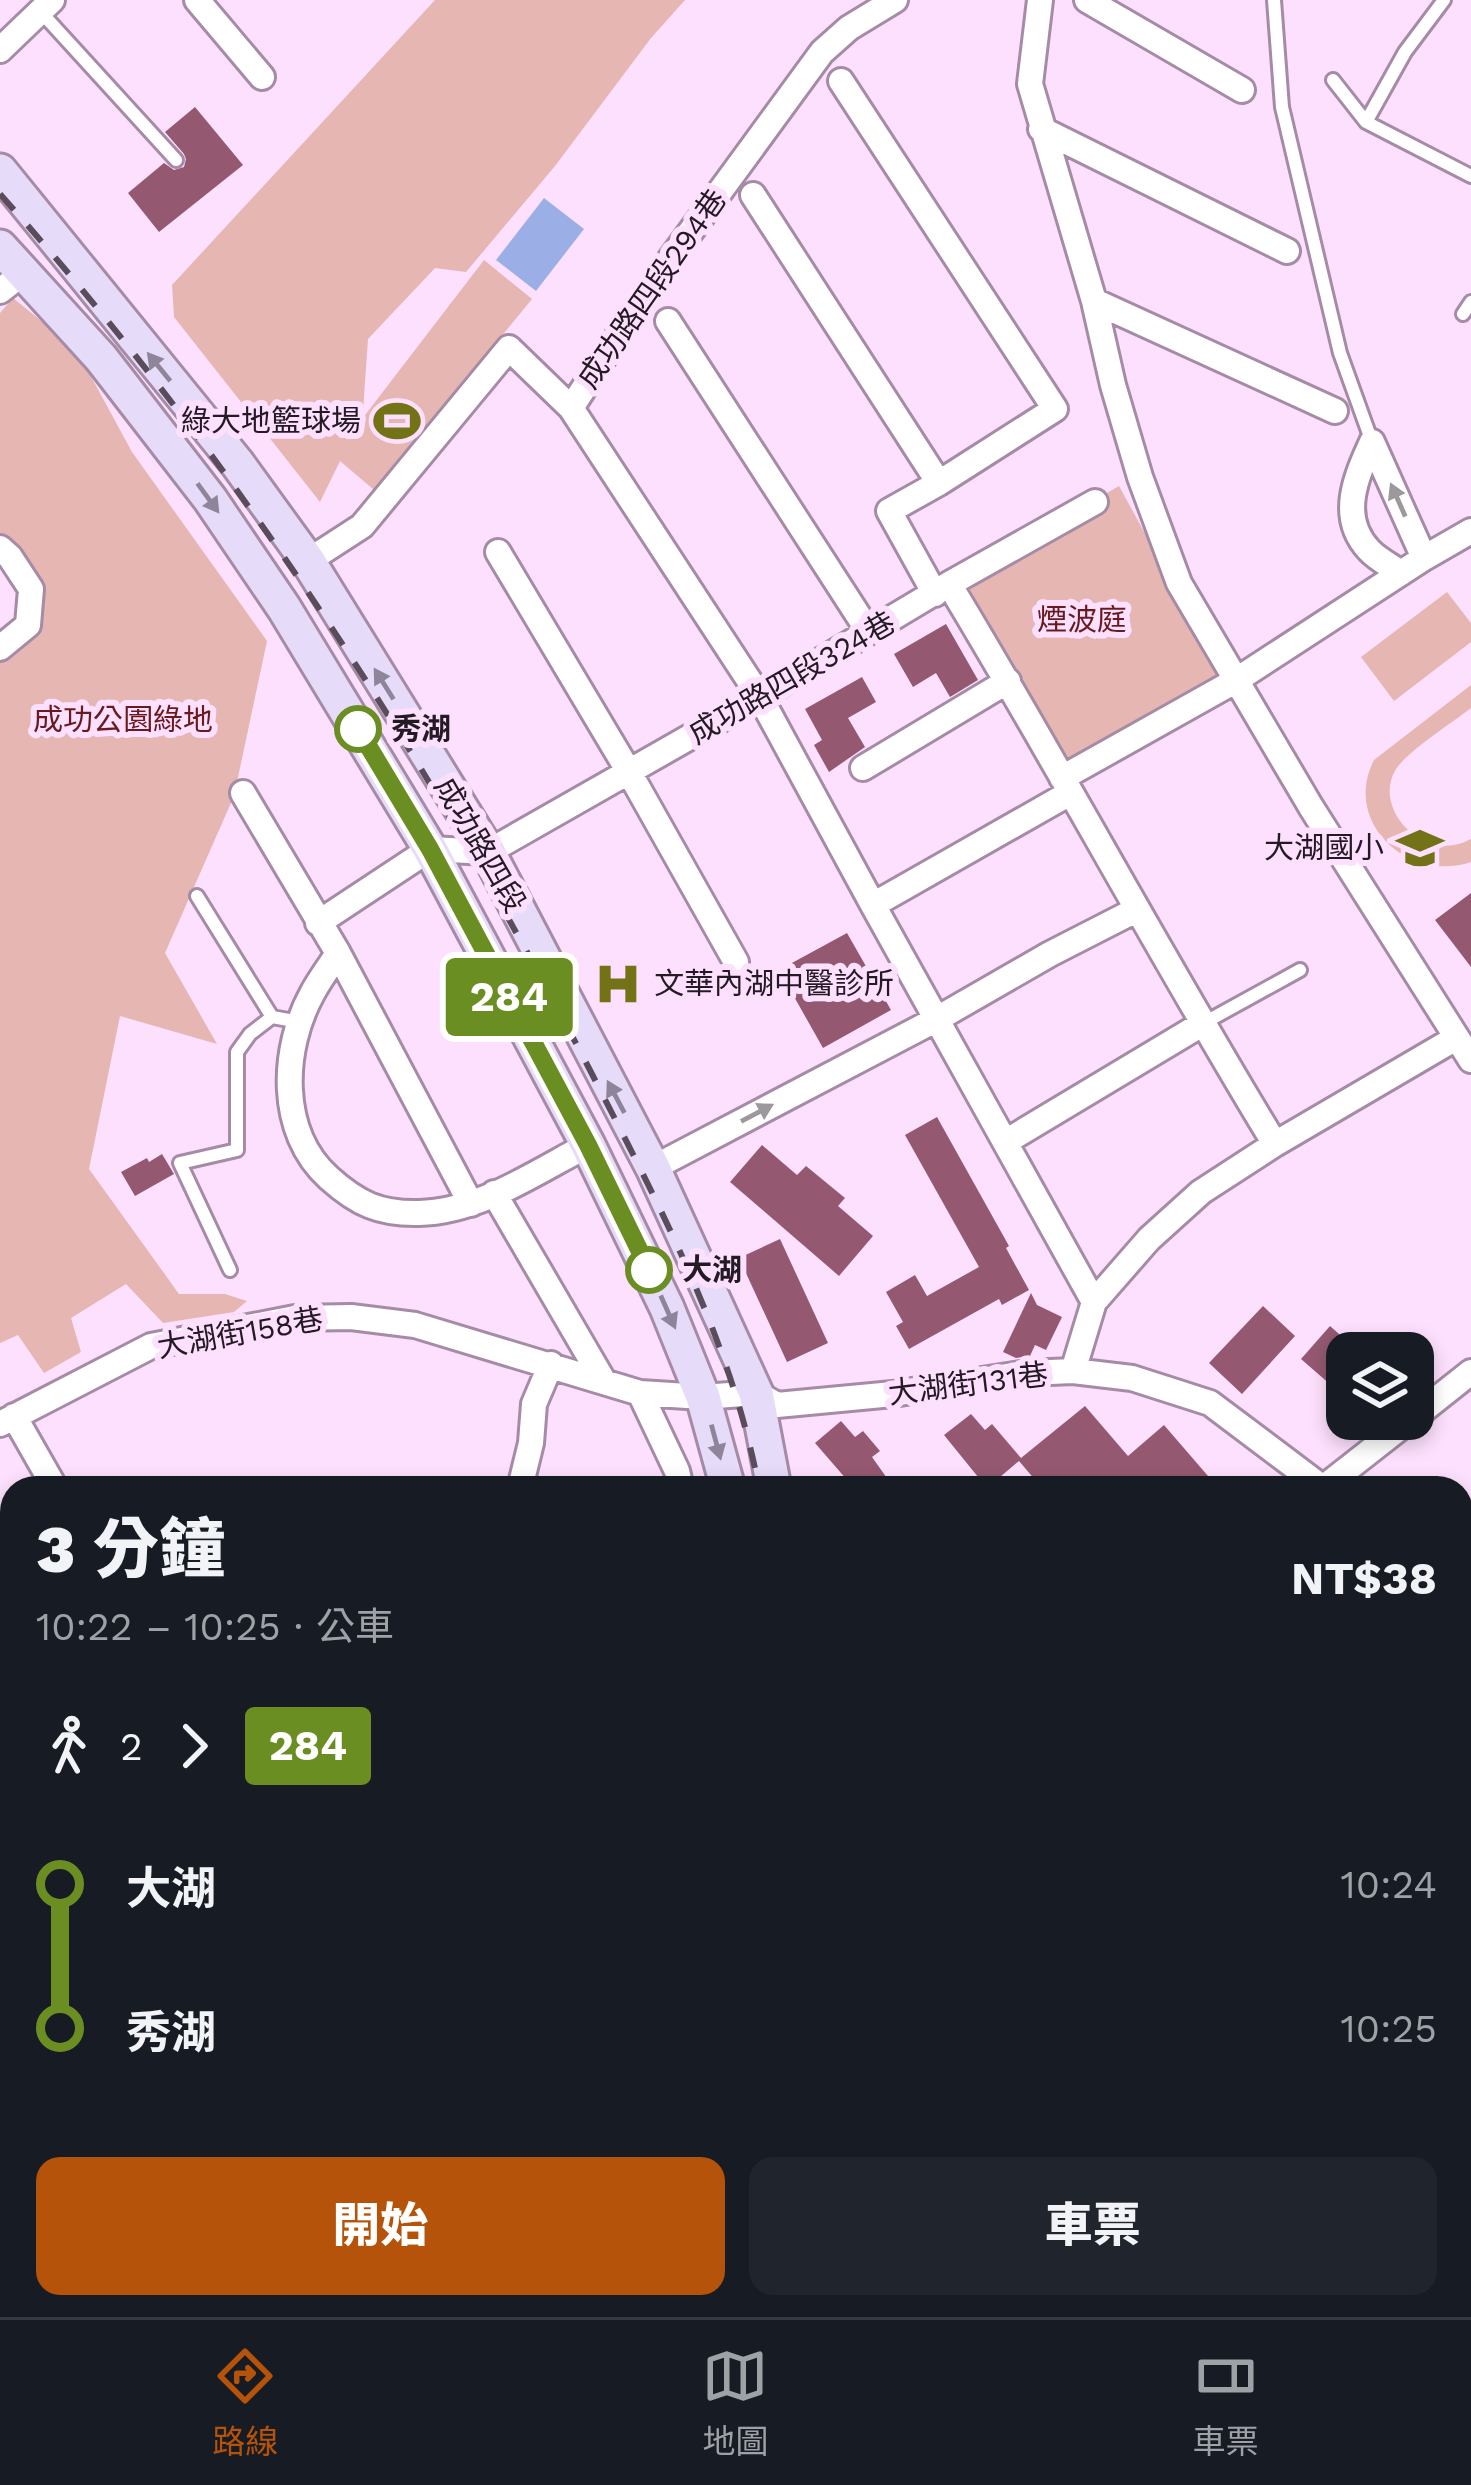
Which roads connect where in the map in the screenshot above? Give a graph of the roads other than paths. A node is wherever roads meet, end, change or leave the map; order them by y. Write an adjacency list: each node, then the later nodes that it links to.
1 (197, 0): 9 (street)
2 (895, 0): 24 (street, 成功路四段294巷)
3 (1040, 0): 14 (street)
4 (1087, 0): 12 (street)
5 (1274, 0): 26 (lane)
6 (1444, 0): 13 (lane)
7 (46, 6): 8 (street); 15 (lane)
8 (0, 50)
9 (262, 77)
10 (1333, 80): 13 (lane)
11 (841, 81): 27 (street)
12 (1242, 90)
13 (1366, 122): 17 (lane)
14 (1041, 128): 20 (street); 22 (street)
15 (176, 160)
16 (0, 171): 33 (main road, 成功路四段, one-way to 16)
17 (1471, 176)
18 (753, 195): 27 (street)
19 (0, 247): 21 (main road, 成功路四段)
20 (1286, 251)
21 (11, 282): 45 (main road, 成功路四段, one-way to 45)
22 (1094, 302): 25 (street); 39 (street)
23 (668, 321): 36 (street)
24 (571, 408): 33 (street, 成功路四段294巷); 40 (street)
25 (1335, 411)
26 (1372, 442): 32 (street, one-way to 26); 34 (street)
27 (939, 483): 35 (street)
28 (1095, 502): 35 (street, 成功路四段324巷)
29 (1471, 531): 32 (street)
30 (0, 548): 37 (street)
31 (498, 552): 42 (street)
32 (1424, 558): 34 (street)
33 (308, 561): 46 (main road, 成功路四段, one-way to 33)
34 (1401, 573): 39 (street)
35 (942, 589): 36 (street, 成功路四段324巷); 38 (street)
36 (868, 632): 40 (street, 成功路四段324巷)
37 (0, 648)
38 (1008, 681): 41 (street); 43 (street)
39 (1234, 681): 43 (street); 58 (street)
40 (760, 697): 42 (street, 成功路四段324巷); 48 (street)
41 (863, 768)
42 (628, 772): 46 (street, 成功路四段324巷); 52 (street)
43 (1066, 786): 48 (street); 49 (street)
44 (243, 793): 50 (street)
45 (430, 849): 46 (street); 50 (street); 62 (main road, 成功路四段)
46 (488, 852): 63 (main road, 成功路四段, one-way to 46)
47 (197, 896): 54 (lane)
48 (873, 905): 55 (street)
49 (1136, 910): 55 (street); 57 (street)
50 (318, 923): 51 (street)
51 (338, 953): 56 (street); 64 (street)
52 (736, 962)
53 (1300, 970): 57 (lane)
54 (272, 1017): 56 (lane); 65 (lane)
55 (937, 1019): 60 (street); 63 (street, one-way to 55)
56 (301, 1022): 64 (street)
57 (1202, 1024): 60 (street); 61 (street)
58 (1456, 1038): 59 (street); 61 (street, 大湖街131巷)
59 (1471, 1060)
60 (1007, 1141): 66 (street)
61 (1275, 1144): 66 (street, 大湖街131巷)
62 (588, 1145): 64 (street); 73 (main road, 成功路四段, one-way to 73)
63 (653, 1168): 72 (main road, 成功路四段)
64 (482, 1199): 70 (street)
65 (230, 1270)
66 (1094, 1302): 68 (street, 大湖街131巷)
67 (551, 1364): 70 (street, 大湖街158巷); 75 (street, 大湖街158巷); 78 (street)
68 (1073, 1371): 72 (street, 大湖街131巷); 82 (street)
69 (1471, 1372): 74 (street)
70 (603, 1379): 71 (street, 大湖街158巷)
71 (640, 1393): 73 (street, 大湖街158巷); 79 (street)
72 (755, 1393): 73 (street, 大湖街131巷); 81 (main road, 成功路四段)
73 (703, 1396): 80 (main road, 成功路四段, one-way to 80)
74 (1434, 1401)
75 (7, 1420): 77 (street)
76 (1384, 1440): 83 (street)
77 (47, 1476)
78 (523, 1476)
79 (678, 1476)
80 (725, 1476)
81 (772, 1476)
82 (1307, 1476)
83 (1338, 1476)

